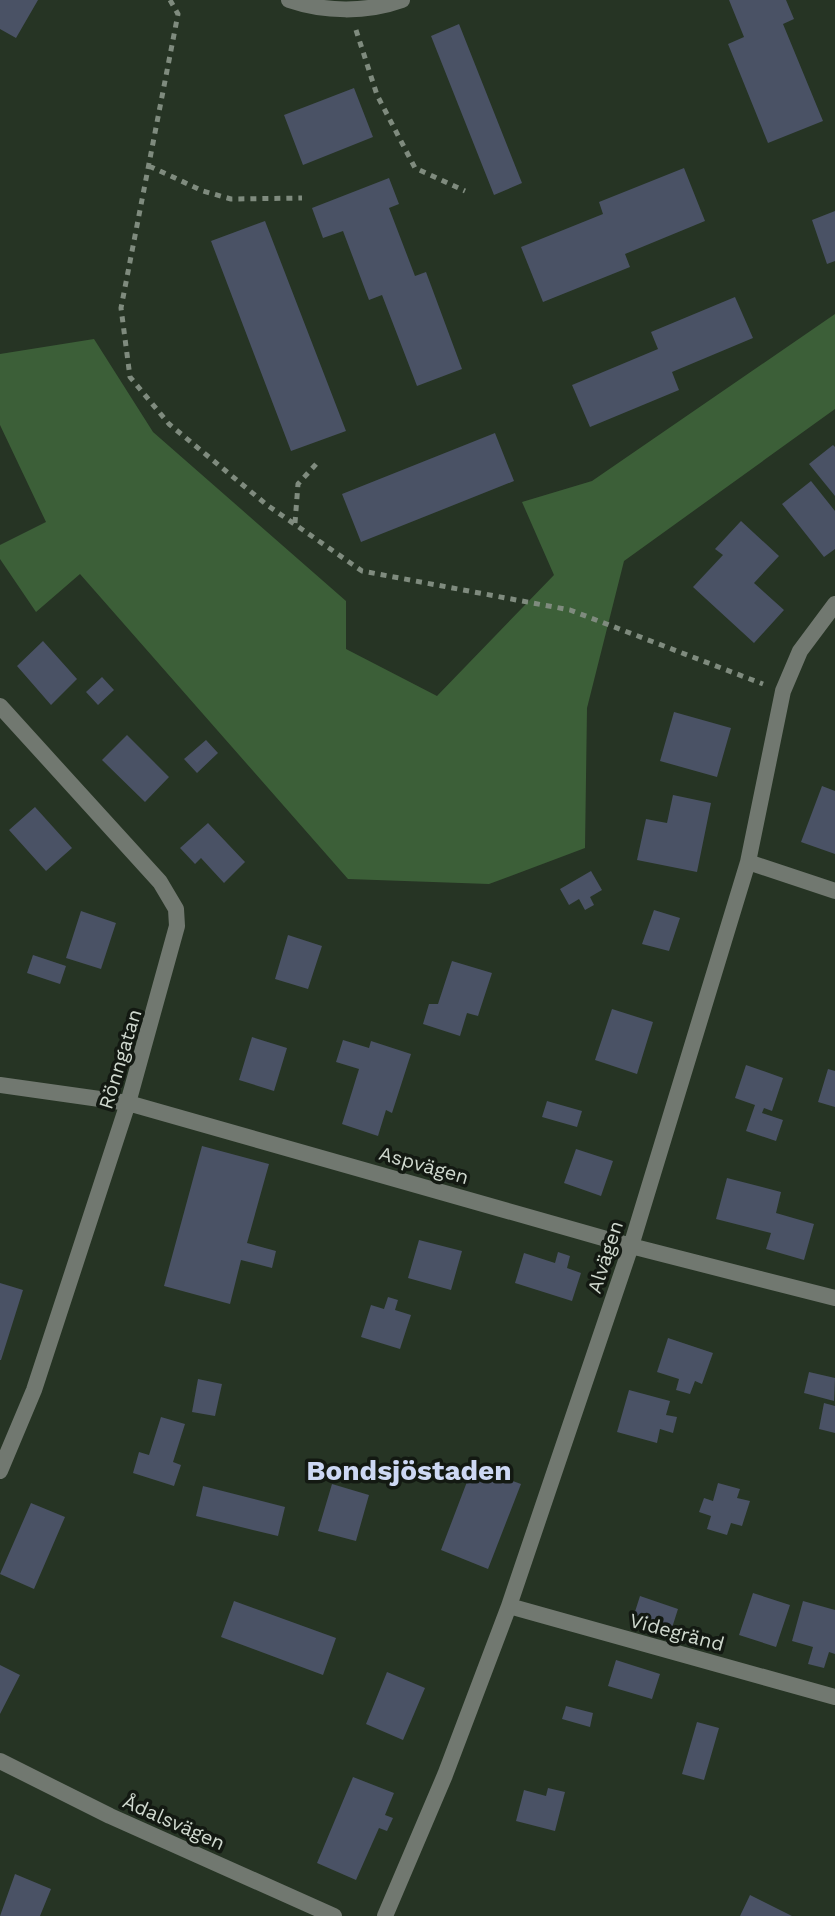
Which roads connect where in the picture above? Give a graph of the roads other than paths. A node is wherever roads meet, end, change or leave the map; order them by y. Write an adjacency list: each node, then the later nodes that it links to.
1 (289, 0): 2 (street)
2 (402, 0)
3 (835, 604): 5 (street, Alvägen)
4 (0, 706): 8 (street, Rönngatan)
5 (748, 862): 6 (street); 9 (street, Alvägen)
6 (835, 891)
7 (0, 1085): 8 (street, Aspvägen)
8 (128, 1103): 9 (street, Aspvägen); 11 (street, Rönngatan)
9 (631, 1246): 10 (street, Aspvägen); 12 (street, Alvägen)
10 (835, 1298)
11 (0, 1471)
12 (509, 1606): 13 (street, Videgränd); 16 (street, Alvägen)
13 (835, 1697)
14 (0, 1761): 15 (street, Ådalsvägen)
15 (334, 1916)
16 (385, 1916)

